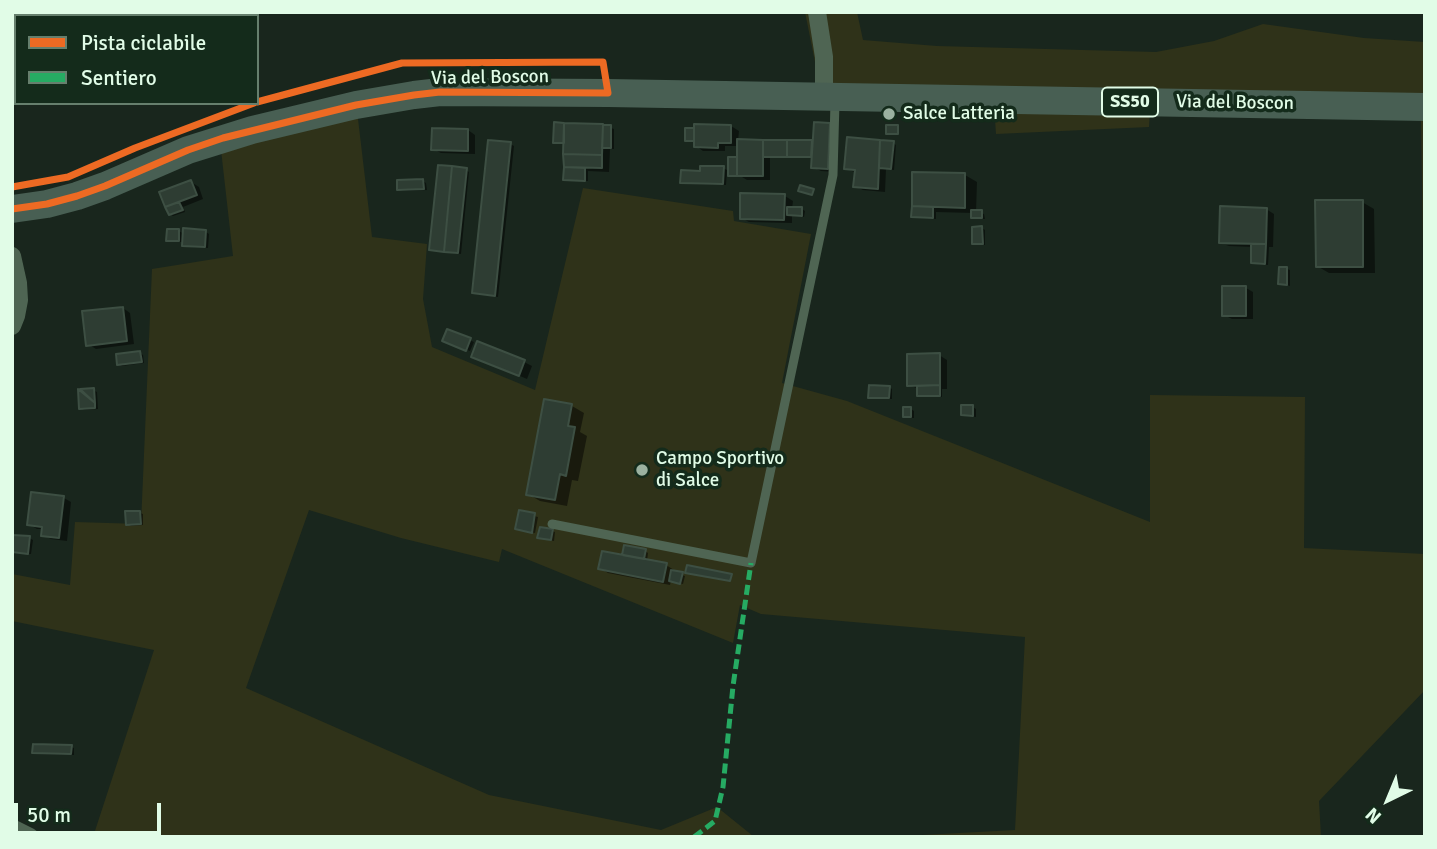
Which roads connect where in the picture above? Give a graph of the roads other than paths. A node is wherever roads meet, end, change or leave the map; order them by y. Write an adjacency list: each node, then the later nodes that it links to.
1 (817, 12): 2 (street)
2 (830, 97): 3 (main road, Via del Boscon / SS50); 4 (main road, Via del Boscon / SS50); 7 (lane)
3 (1425, 107)
4 (12, 209)
5 (12, 256): 6 (street)
6 (12, 326)
7 (552, 524)
8 (12, 828): 9 (street)
9 (30, 837)

